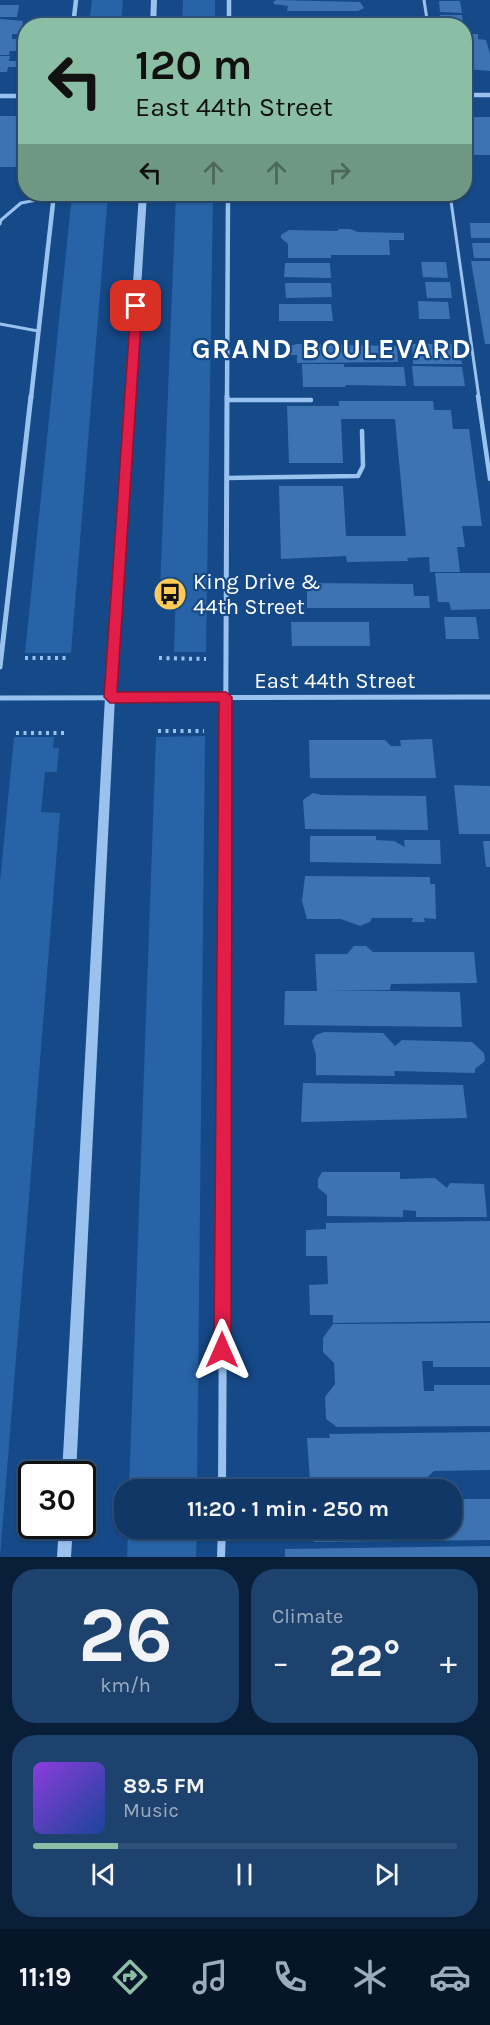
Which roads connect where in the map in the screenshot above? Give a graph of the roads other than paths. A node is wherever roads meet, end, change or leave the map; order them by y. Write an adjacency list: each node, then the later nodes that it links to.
1 (76, 0): 5 (street)
2 (154, 0): 6 (street)
3 (229, 0): 7 (street)
4 (424, 0): 8 (lane)
5 (74, 18)
6 (153, 18)
7 (229, 18)
8 (427, 18)
9 (472, 95): 10 (street)
10 (490, 95)
11 (0, 96): 12 (street)
12 (18, 96)
13 (29, 201): 18 (lane)
14 (53, 201): 20 (street)
15 (143, 201): 27 (street)
16 (228, 201): 21 (street)
17 (451, 201): 25 (lane)
18 (0, 224)
19 (0, 324): 20 (lane)
20 (38, 331): 26 (street)
21 (227, 400): 22 (lane); 24 (street)
22 (311, 400)
23 (362, 431): 24 (lane)
24 (227, 478): 28 (street)
25 (490, 478)
26 (0, 667)
27 (110, 697): 28 (street, East 44th Street); 30 (street, East 44th Street); 31 (street)
28 (226, 697): 29 (street, East 44th Street); 32 (street)
29 (490, 697)
30 (0, 698)
31 (70, 1461)
32 (222, 1479)
33 (65, 1539): 35 (street)
34 (222, 1539): 36 (street)
35 (64, 1557)
36 (221, 1557)

